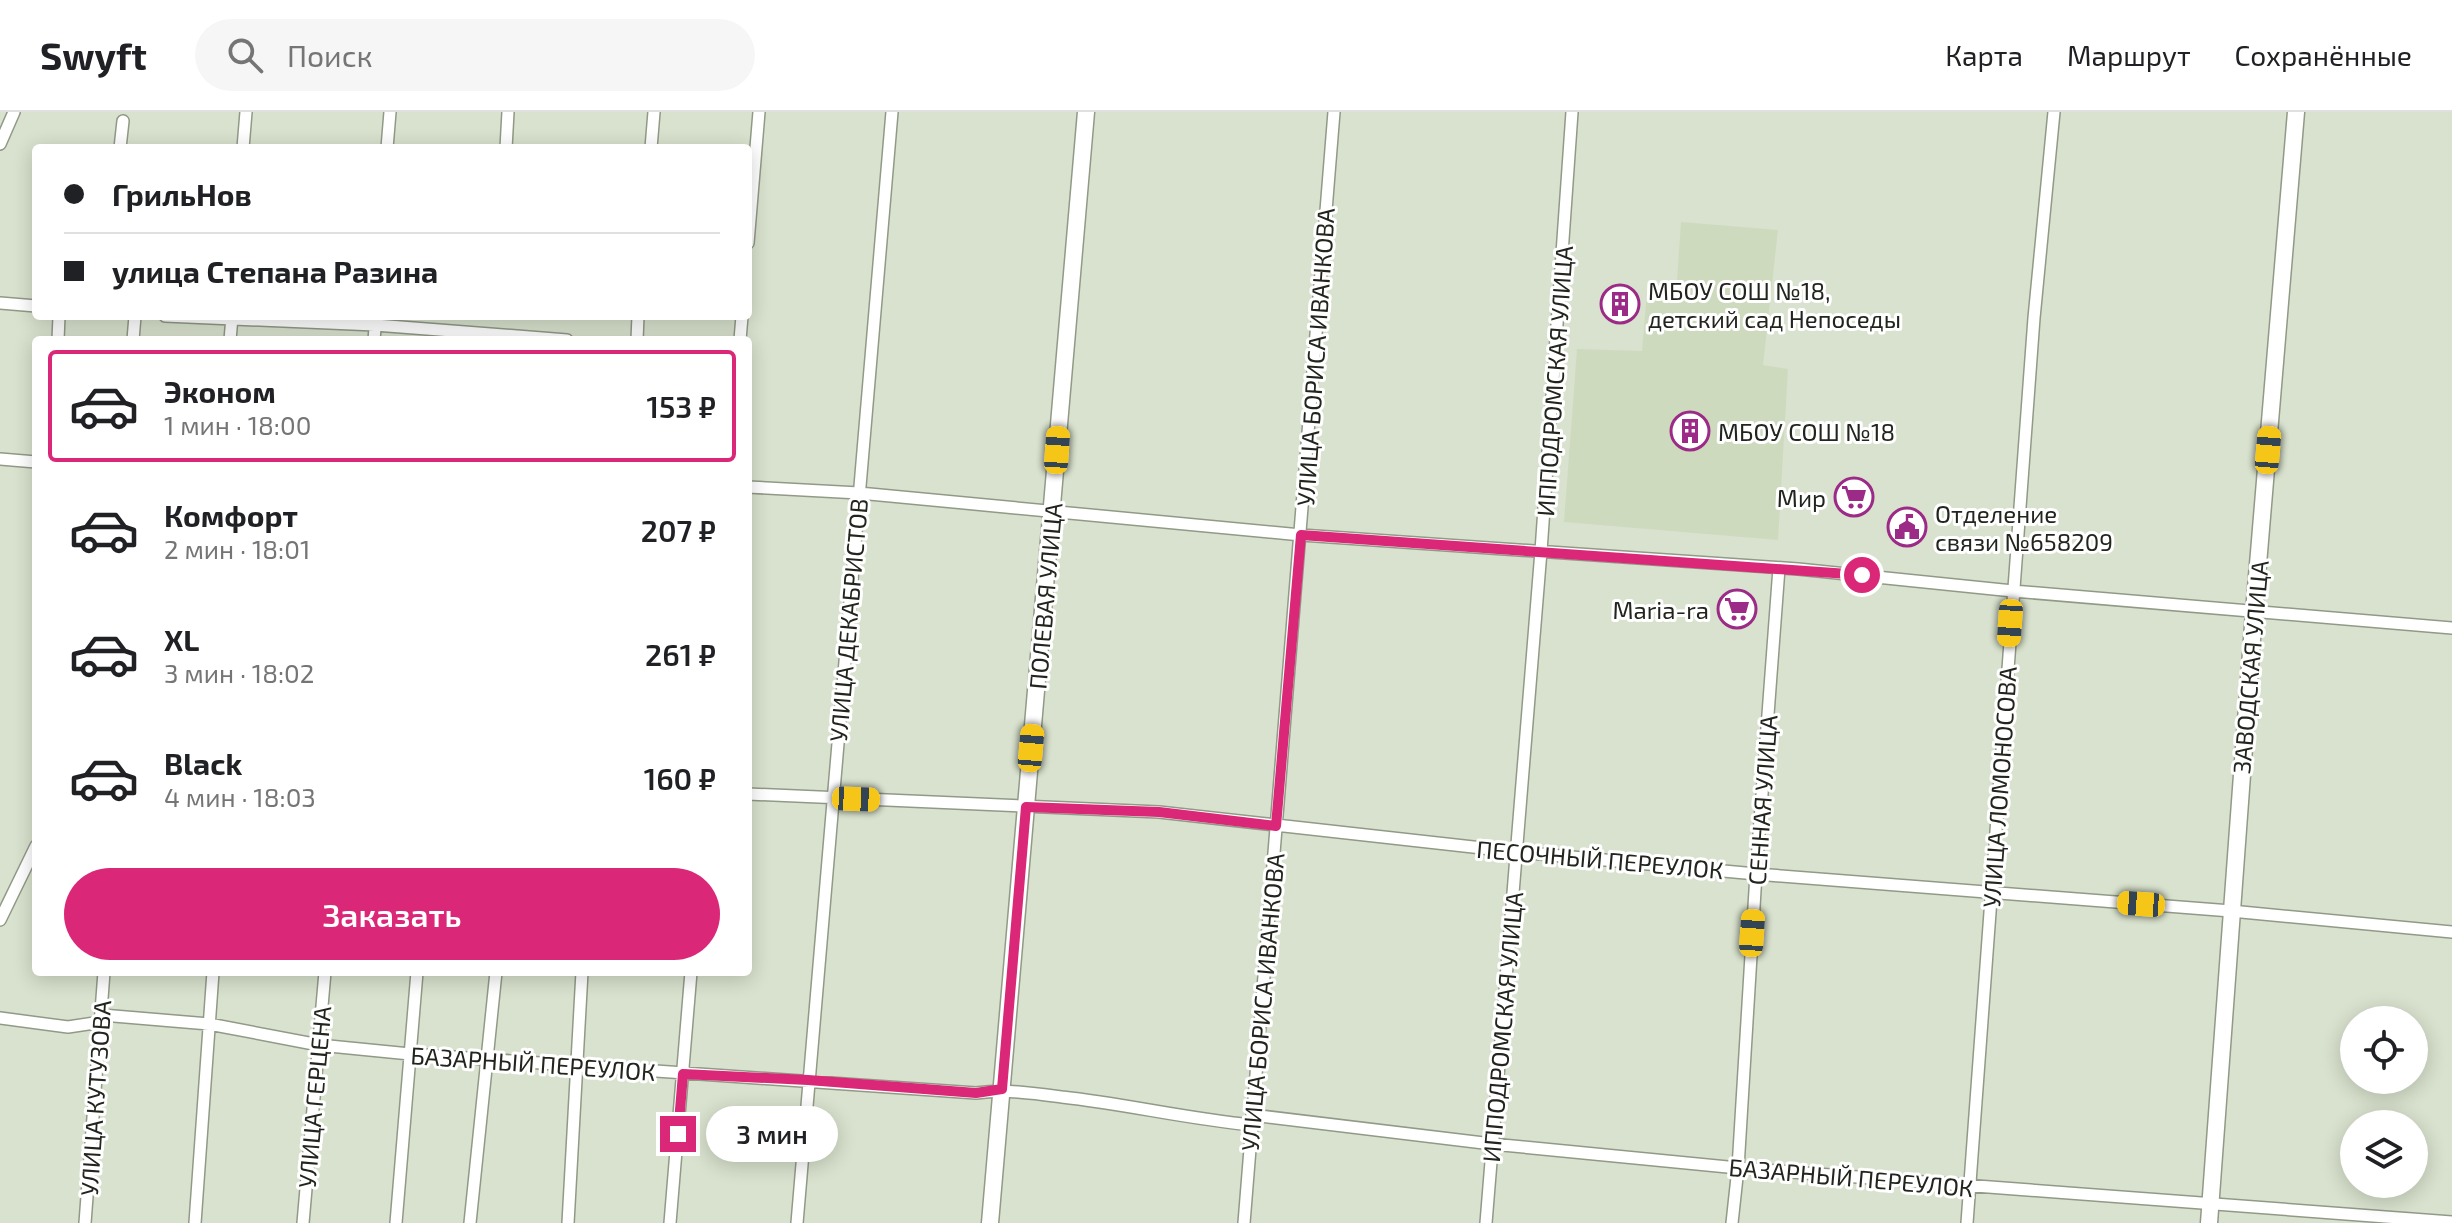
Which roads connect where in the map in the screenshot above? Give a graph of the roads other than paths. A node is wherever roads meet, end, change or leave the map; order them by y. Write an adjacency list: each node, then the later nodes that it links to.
1 (14, 112): 14 (street)
2 (246, 112): 16 (street)
3 (390, 112): 17 (street)
4 (508, 112): 18 (street)
5 (654, 112): 19 (street)
6 (759, 112): 20 (street)
7 (892, 112): 29 (street, УЛИЦА ДЕКАБРИСТОВ)
8 (1086, 112): 30 (street, ПОЛЕВАЯ УЛИЦА)
9 (1334, 112): 31 (street, УЛИЦА БОРИСА ИВАНКОВА)
10 (1572, 112): 32 (street, ИППОДРОМСКАЯ УЛИЦА)
11 (2054, 112): 34 (street, УЛИЦА ЛОМОНОСОВА)
12 (2296, 112): 35 (street, ЗАВОДСКАЯ УЛИЦА)
13 (123, 121): 15 (street)
14 (0, 144)
15 (120, 144)
16 (243, 144)
17 (387, 144)
18 (506, 144)
19 (651, 144)
20 (752, 195)
21 (0, 303): 22 (street)
22 (32, 306)
23 (327, 320): 24 (street)
24 (375, 321): 25 (street)
25 (468, 336)
26 (0, 459): 27 (street)
27 (32, 462)
28 (752, 487): 29 (street)
29 (859, 493): 30 (street); 38 (street, УЛИЦА ДЕКАБРИСТОВ)
30 (1052, 512): 31 (street); 39 (street, ПОЛЕВАЯ УЛИЦА)
31 (1301, 535): 32 (street); 40 (street, УЛИЦА БОРИСА ИВАНКОВА)
32 (1541, 551): 33 (street); 41 (street, ИППОДРОМСКАЯ УЛИЦА)
33 (1779, 568): 34 (street); 43 (street, СЕННАЯ УЛИЦА)
34 (2013, 591): 35 (street); 44 (street, УЛИЦА ЛОМОНОСОВА)
35 (2254, 612): 36 (street); 45 (street, ЗАВОДСКАЯ УЛИЦА)
36 (2452, 628)
37 (752, 794): 38 (street, ПЕСОЧНЫЙ ПЕРЕУЛОК)
38 (832, 798): 39 (street, ПЕСОЧНЫЙ ПЕРЕУЛОК); 63 (street, УЛИЦА ДЕКАБРИСТОВ)
39 (1026, 807): 40 (street, ПЕСОЧНЫЙ ПЕРЕУЛОК); 64 (street, ПОЛЕВАЯ УЛИЦА)
40 (1276, 826): 41 (street, ПЕСОЧНЫЙ ПЕРЕУЛОК); 65 (street, УЛИЦА БОРИСА ИВАНКОВА)
41 (1518, 852): 43 (street, ПЕСОЧНЫЙ ПЕРЕУЛОК); 66 (street, ИППОДРОМСКАЯ УЛИЦА)
42 (32, 854): 46 (street)
43 (1756, 874): 44 (street, ПЕСОЧНЫЙ ПЕРЕУЛОК); 67 (street, СЕННАЯ УЛИЦА)
44 (1991, 893): 45 (street, ПЕСОЧНЫЙ ПЕРЕУЛОК); 68 (street, УЛИЦА ЛОМОНОСОВА)
45 (2231, 911): 47 (street, ПЕСОЧНЫЙ ПЕРЕУЛОК); 69 (street, ЗАВОДСКАЯ УЛИЦА)
46 (0, 920)
47 (2452, 932)
48 (104, 976): 56 (street, УЛИЦА КУТУЗОВА)
49 (213, 976): 57 (street)
50 (325, 976): 58 (street, УЛИЦА ГЕРЦЕНА)
51 (417, 976): 59 (street)
52 (496, 976): 60 (street)
53 (582, 976): 61 (street)
54 (691, 976): 62 (street)
55 (0, 1018): 56 (street, БАЗАРНЫЙ ПЕРЕУЛОК)
56 (101, 1019): 57 (street, БАЗАРНЫЙ ПЕРЕУЛОК); 71 (street, УЛИЦА КУТУЗОВА)
57 (209, 1024): 58 (street, БАЗАРНЫЙ ПЕРЕУЛОК); 72 (street)
58 (319, 1045): 59 (street, БАЗАРНЫЙ ПЕРЕУЛОК); 73 (street, УЛИЦА ГЕРЦЕНА)
59 (410, 1054): 60 (street, БАЗАРНЫЙ ПЕРЕУЛОК); 74 (street)
60 (487, 1060): 61 (street, БАЗАРНЫЙ ПЕРЕУЛОК); 75 (street)
61 (576, 1067): 62 (street, БАЗАРНЫЙ ПЕРЕУЛОК); 76 (street)
62 (683, 1074): 63 (street, БАЗАРНЫЙ ПЕРЕУЛОК); 77 (street)
63 (808, 1080): 64 (street, БАЗАРНЫЙ ПЕРЕУЛОК); 78 (street, УЛИЦА ДЕКАБРИСТОВ)
64 (1002, 1089): 65 (street, БАЗАРНЫЙ ПЕРЕУЛОК); 79 (street, ПОЛЕВАЯ УЛИЦА)
65 (1252, 1120): 66 (street, БАЗАРНЫЙ ПЕРЕУЛОК); 80 (street, УЛИЦА БОРИСА ИВАНКОВА)
66 (1492, 1144): 67 (street, БАЗАРНЫЙ ПЕРЕУЛОК); 81 (street, ИППОДРОМСКАЯ УЛИЦА)
67 (1738, 1168): 68 (street, БАЗАРНЫЙ ПЕРЕУЛОК); 82 (street, СЕННАЯ УЛИЦА)
68 (1970, 1188): 69 (street, БАЗАРНЫЙ ПЕРЕУЛОК); 83 (street, УЛИЦА ЛОМОНОСОВА)
69 (2210, 1205): 70 (street, БАЗАРНЫЙ ПЕРЕУЛОК); 84 (street, ЗАВОДСКАЯ УЛИЦА)
70 (2452, 1222)
71 (85, 1223)
72 (195, 1223)
73 (303, 1223)
74 (396, 1223)
75 (470, 1223)
76 (568, 1223)
77 (670, 1223)
78 (797, 1223)
79 (990, 1223)
80 (1244, 1223)
81 (1486, 1223)
82 (1732, 1223)
83 (1967, 1223)
84 (2209, 1223)

